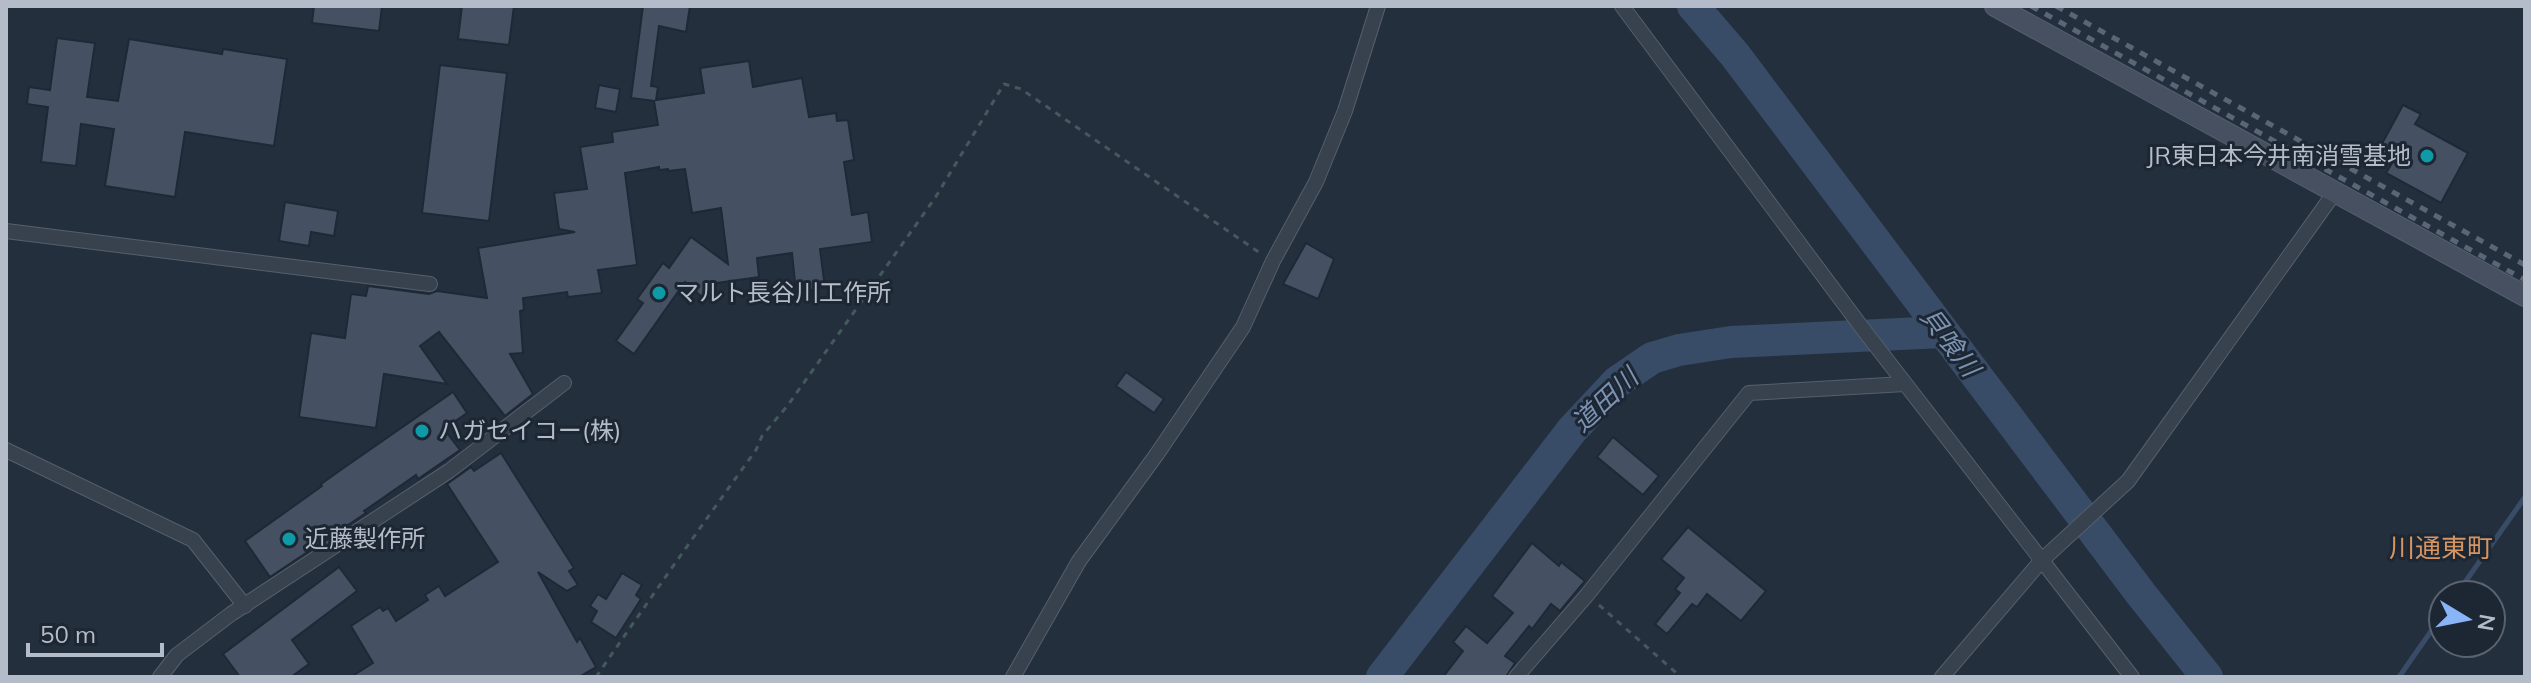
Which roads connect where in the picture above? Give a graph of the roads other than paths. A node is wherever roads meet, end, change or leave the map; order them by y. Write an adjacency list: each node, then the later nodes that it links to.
1 (1378, 6): 14 (street)
2 (1622, 6): 8 (street)
3 (1995, 6): 4 (street)
4 (2335, 192): 7 (street); 11 (street)
5 (6, 231): 6 (street)
6 (430, 284)
7 (2525, 296)
8 (1902, 380): 11 (street); 15 (street)
9 (564, 383): 12 (street)
10 (6, 450): 12 (street)
11 (2046, 557): 16 (street); 17 (street)
12 (245, 606): 13 (street)
13 (160, 677)
14 (1013, 677)
15 (1516, 677)
16 (1942, 677)
17 (2132, 677)

